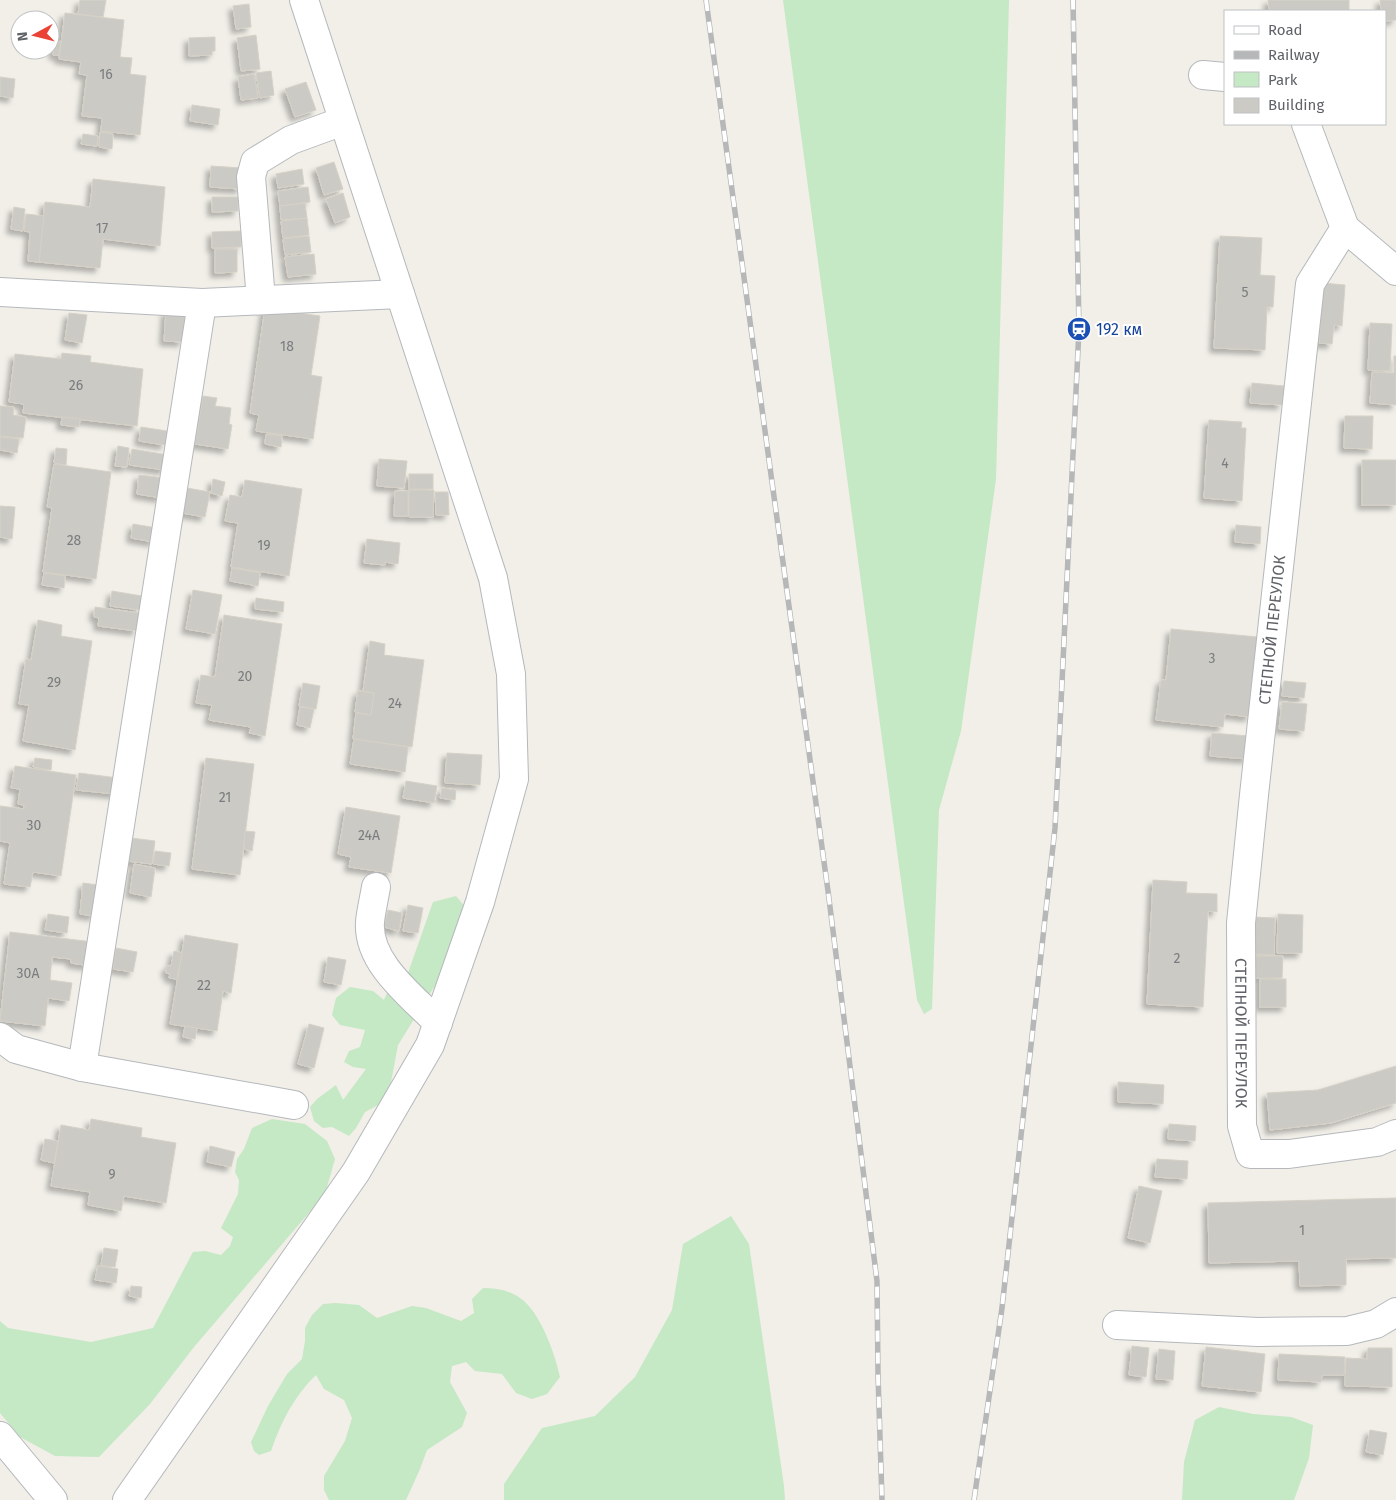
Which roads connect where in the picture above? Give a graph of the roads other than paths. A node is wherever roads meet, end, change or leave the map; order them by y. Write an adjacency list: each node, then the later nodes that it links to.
1 (304, 0): 2 (street)
2 (343, 121): 7 (street); 8 (street)
3 (1306, 125): 4 (street)
4 (1345, 228): 5 (street); 15 (street, СТЕПНОЙ ПЕРЕУЛОК)
5 (1396, 271)
6 (0, 292): 9 (street)
7 (400, 294): 8 (street); 11 (street)
8 (261, 300): 9 (street)
9 (202, 303): 13 (street)
10 (376, 888): 11 (street)
11 (438, 1023): 20 (street)
12 (0, 1037): 13 (street)
13 (82, 1067): 14 (street)
14 (294, 1105)
15 (1396, 1134)
16 (1396, 1312): 17 (street)
17 (1117, 1325)
18 (0, 1436): 19 (street)
19 (53, 1500)
20 (127, 1500)

